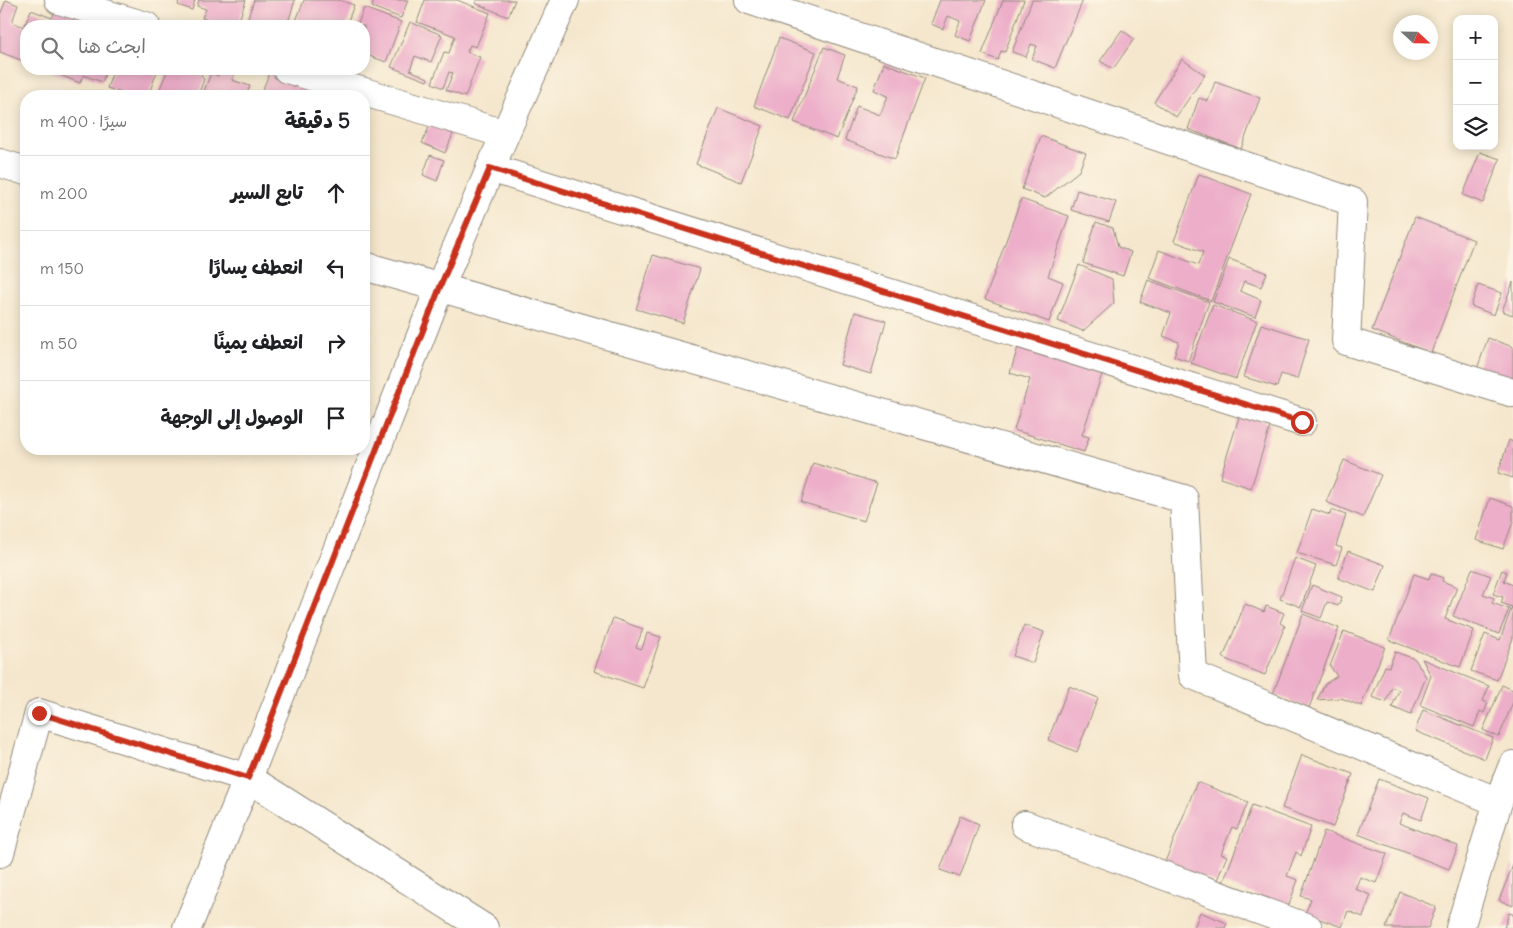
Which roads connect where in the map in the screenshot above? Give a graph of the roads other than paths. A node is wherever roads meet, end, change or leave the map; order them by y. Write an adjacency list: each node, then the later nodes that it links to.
1 (59, 0): 4 (street)
2 (566, 0): 8 (street)
3 (749, 0): 14 (street)
4 (126, 20)
5 (307, 75): 6 (street)
6 (357, 90)
7 (370, 94): 8 (street)
8 (504, 134): 10 (street)
9 (0, 163): 11 (street)
10 (490, 168): 13 (street); 15 (street)
11 (20, 169)
12 (370, 268): 13 (street)
13 (440, 287): 17 (street); 18 (street)
14 (1513, 393)
15 (1302, 422)
16 (1513, 765): 18 (street)
17 (248, 778): 20 (street); 21 (street); 22 (street)
18 (1498, 802): 24 (street)
19 (1026, 825): 23 (street)
20 (0, 853)
21 (186, 928)
22 (484, 928)
23 (1308, 928)
24 (1460, 928)

